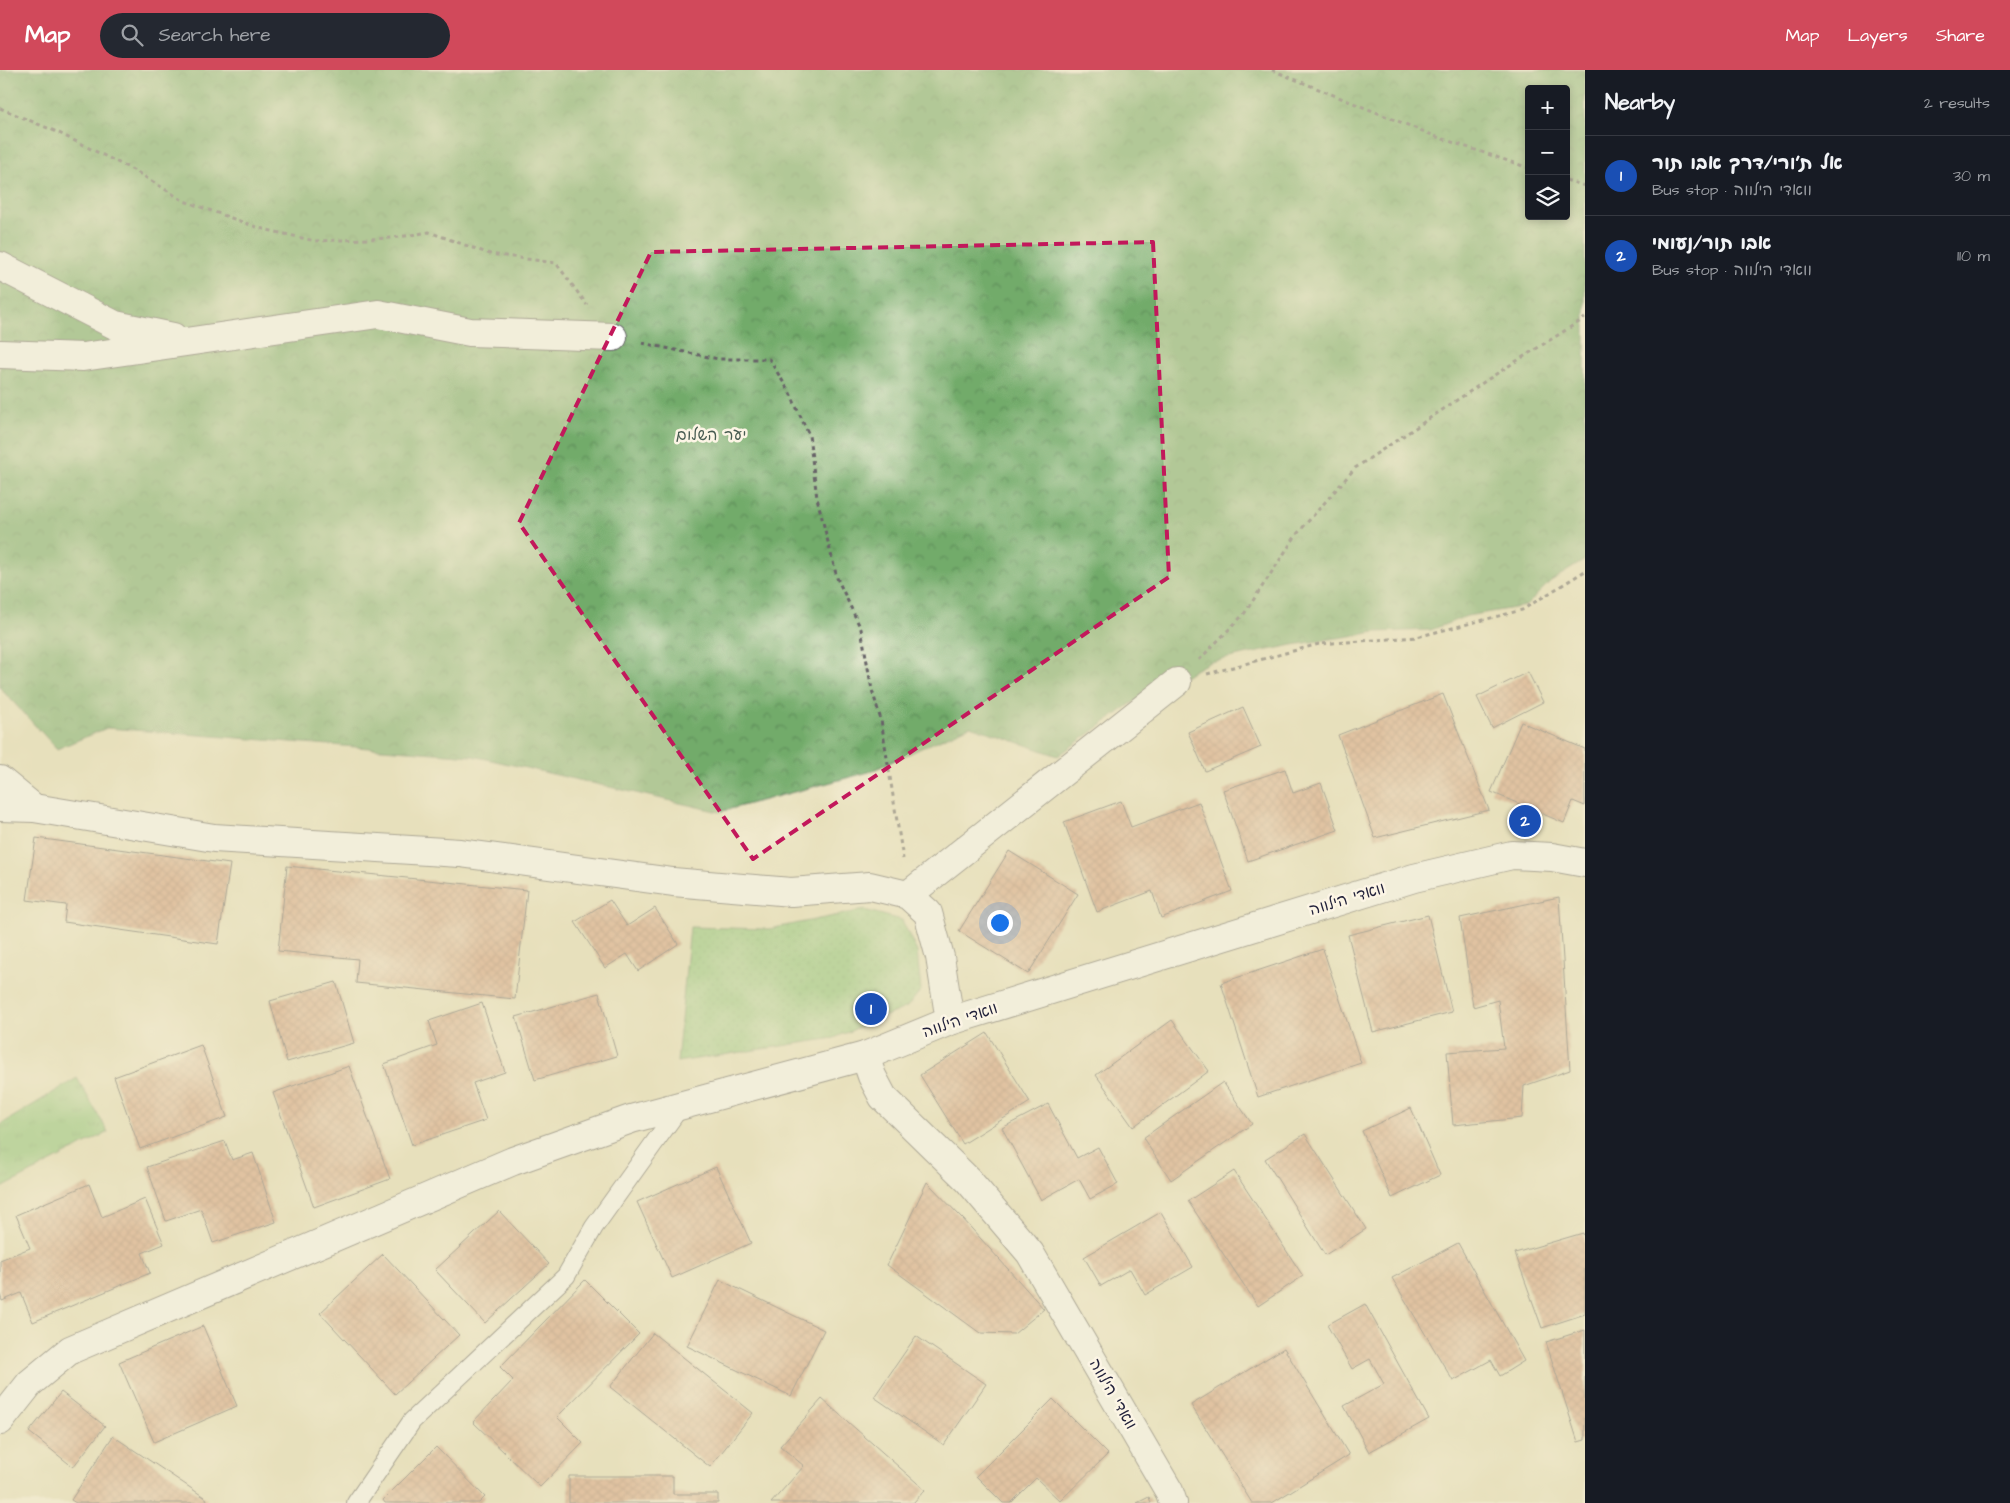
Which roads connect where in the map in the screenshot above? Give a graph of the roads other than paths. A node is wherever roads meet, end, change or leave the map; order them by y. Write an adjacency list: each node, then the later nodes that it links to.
1 (0, 266): 3 (street)
2 (612, 337): 3 (street)
3 (194, 341): 4 (street)
4 (0, 354)
5 (1177, 682): 11 (street)
6 (0, 780): 8 (street)
7 (0, 807): 8 (street)
8 (34, 808): 9 (street); 11 (street)
9 (0, 812)
10 (1585, 863): 12 (street, וואדי הילווה)
11 (908, 895): 12 (street)
12 (950, 1021): 13 (street, וואדי הילווה)
13 (865, 1056): 14 (street); 17 (street, וואדי הילווה)
14 (680, 1106): 15 (street); 16 (lane)
15 (0, 1422)
16 (356, 1503)
17 (1173, 1503)

